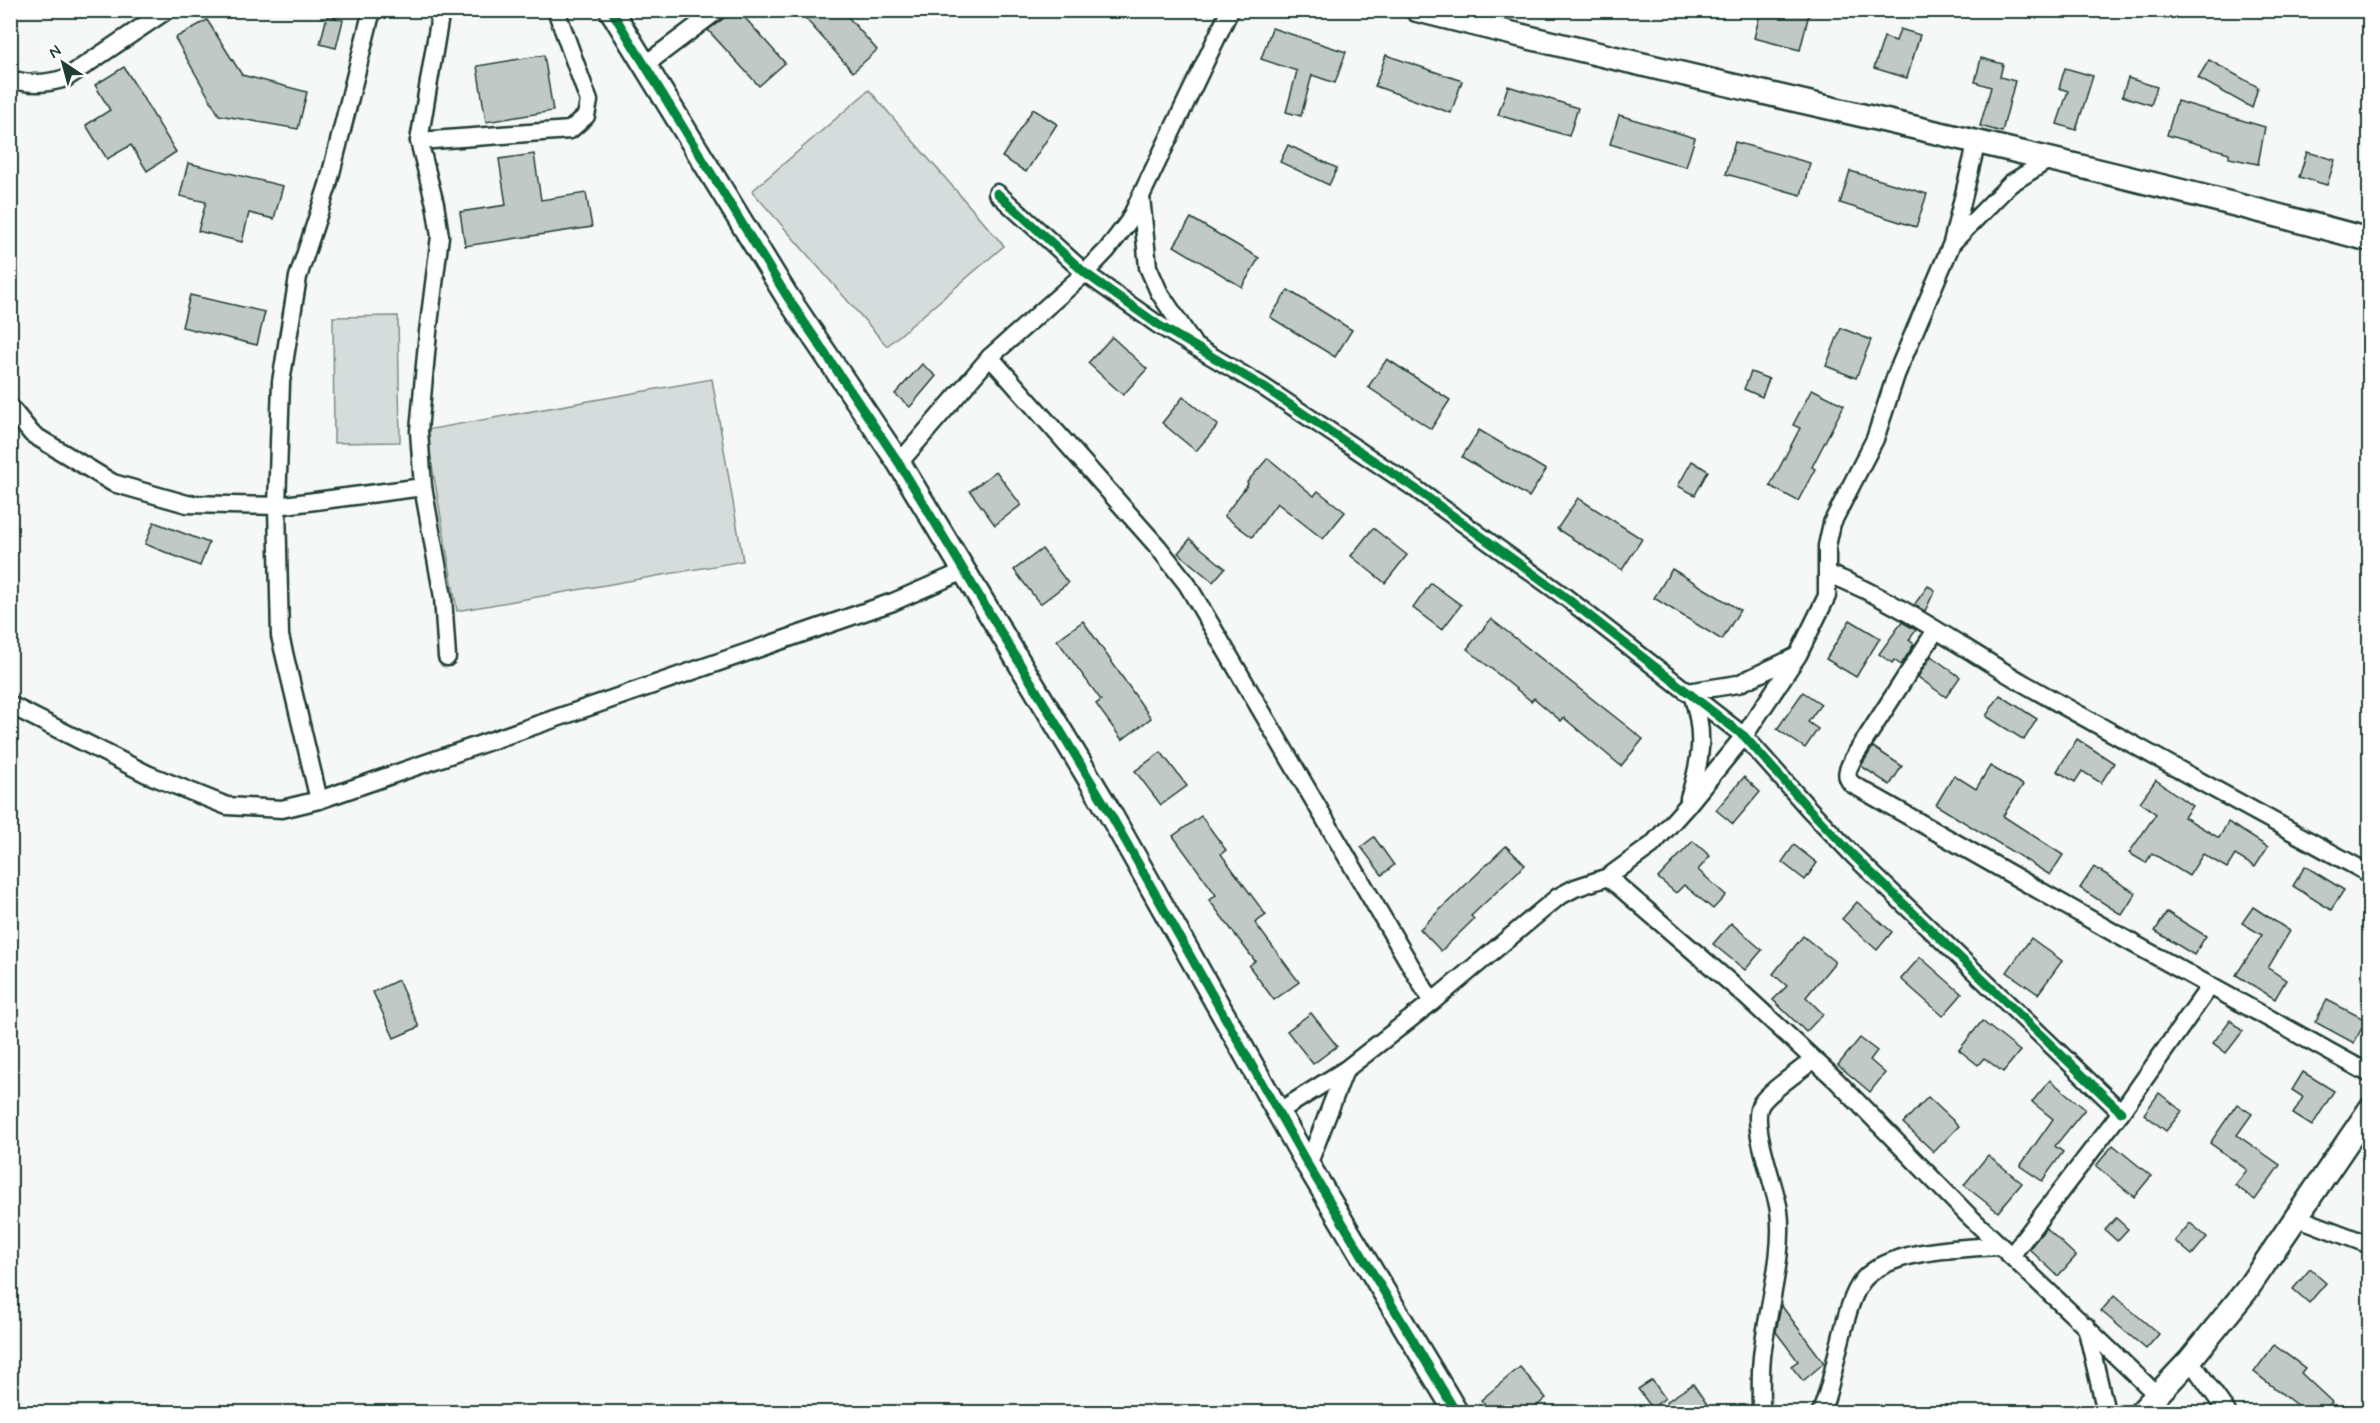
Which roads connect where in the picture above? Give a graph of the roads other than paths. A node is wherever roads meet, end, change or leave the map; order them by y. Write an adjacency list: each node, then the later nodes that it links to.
1 (167, 10): 10 (street)
2 (372, 10): 24 (street)
3 (441, 10): 11 (street)
4 (556, 10): 11 (street)
5 (611, 10): 9 (street)
6 (718, 10): 9 (street)
7 (1230, 10): 15 (street)
8 (1417, 10): 12 (street)
9 (646, 64): 22 (street)
10 (10, 79)
11 (419, 141): 23 (street)
12 (1977, 141): 13 (street); 17 (street)
13 (2048, 160): 16 (street); 17 (street)
14 (996, 193): 18 (street)
15 (1141, 196): 18 (street); 19 (street)
16 (2370, 240)
17 (1952, 243): 26 (street)
18 (1085, 273): 19 (street); 20 (street)
19 (1196, 346): 30 (street)
20 (990, 357): 22 (street); 38 (street)
21 (10, 407): 24 (street)
22 (899, 464): 25 (street)
23 (423, 488): 24 (street); 29 (street)
24 (277, 506): 33 (street)
25 (964, 571): 33 (street); 43 (street)
26 (1829, 574): 27 (street); 28 (street)
27 (1936, 630): 35 (street); 37 (street)
28 (1798, 655): 30 (street); 32 (street)
29 (447, 657)
30 (1690, 694): 32 (street); 34 (street)
31 (10, 705): 33 (street)
32 (1744, 736): 34 (street); 44 (street)
33 (319, 800)
34 (1686, 807): 36 (street)
35 (2370, 874)
36 (1608, 877): 38 (street); 39 (street)
37 (2210, 986): 41 (street); 44 (street)
38 (1432, 1002): 40 (street)
39 (1813, 1060): 48 (street); 53 (street)
40 (1346, 1070): 43 (street); 45 (street)
41 (2370, 1074)
42 (2370, 1109): 46 (street)
43 (1278, 1112): 45 (street)
44 (2121, 1112): 48 (street)
45 (1308, 1165): 52 (street)
46 (2296, 1217): 47 (street); 50 (street)
47 (2370, 1245)
48 (2006, 1251): 49 (street); 54 (street)
49 (2085, 1326): 51 (street); 55 (street)
50 (2190, 1360): 51 (street); 57 (street)
51 (2157, 1395): 56 (street)
52 (1456, 1413)
53 (1761, 1413)
54 (1821, 1413)
55 (2106, 1413)
56 (2141, 1413)
57 (2227, 1413)

